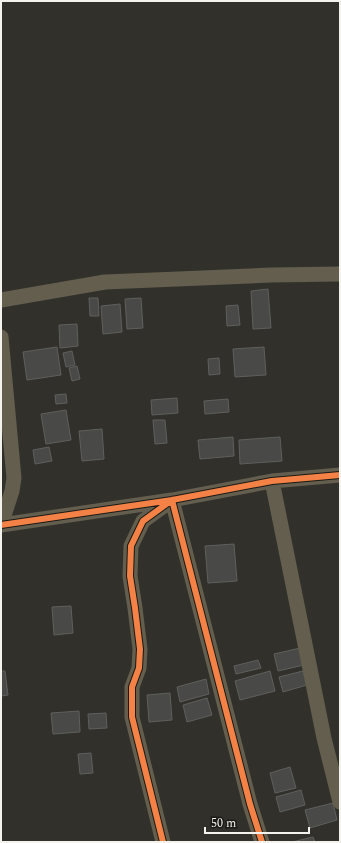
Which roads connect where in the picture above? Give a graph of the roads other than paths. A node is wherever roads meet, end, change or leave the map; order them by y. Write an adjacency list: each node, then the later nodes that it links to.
1 (340, 274): 2 (street)
2 (1, 300)
3 (1, 337): 4 (street)
4 (5, 417): 8 (street)
5 (340, 475): 6 (street)
6 (272, 481): 7 (street); 9 (street)
7 (172, 500): 8 (street); 10 (street); 11 (street)
8 (1, 525)
9 (340, 802)
10 (163, 842)
11 (262, 842)

